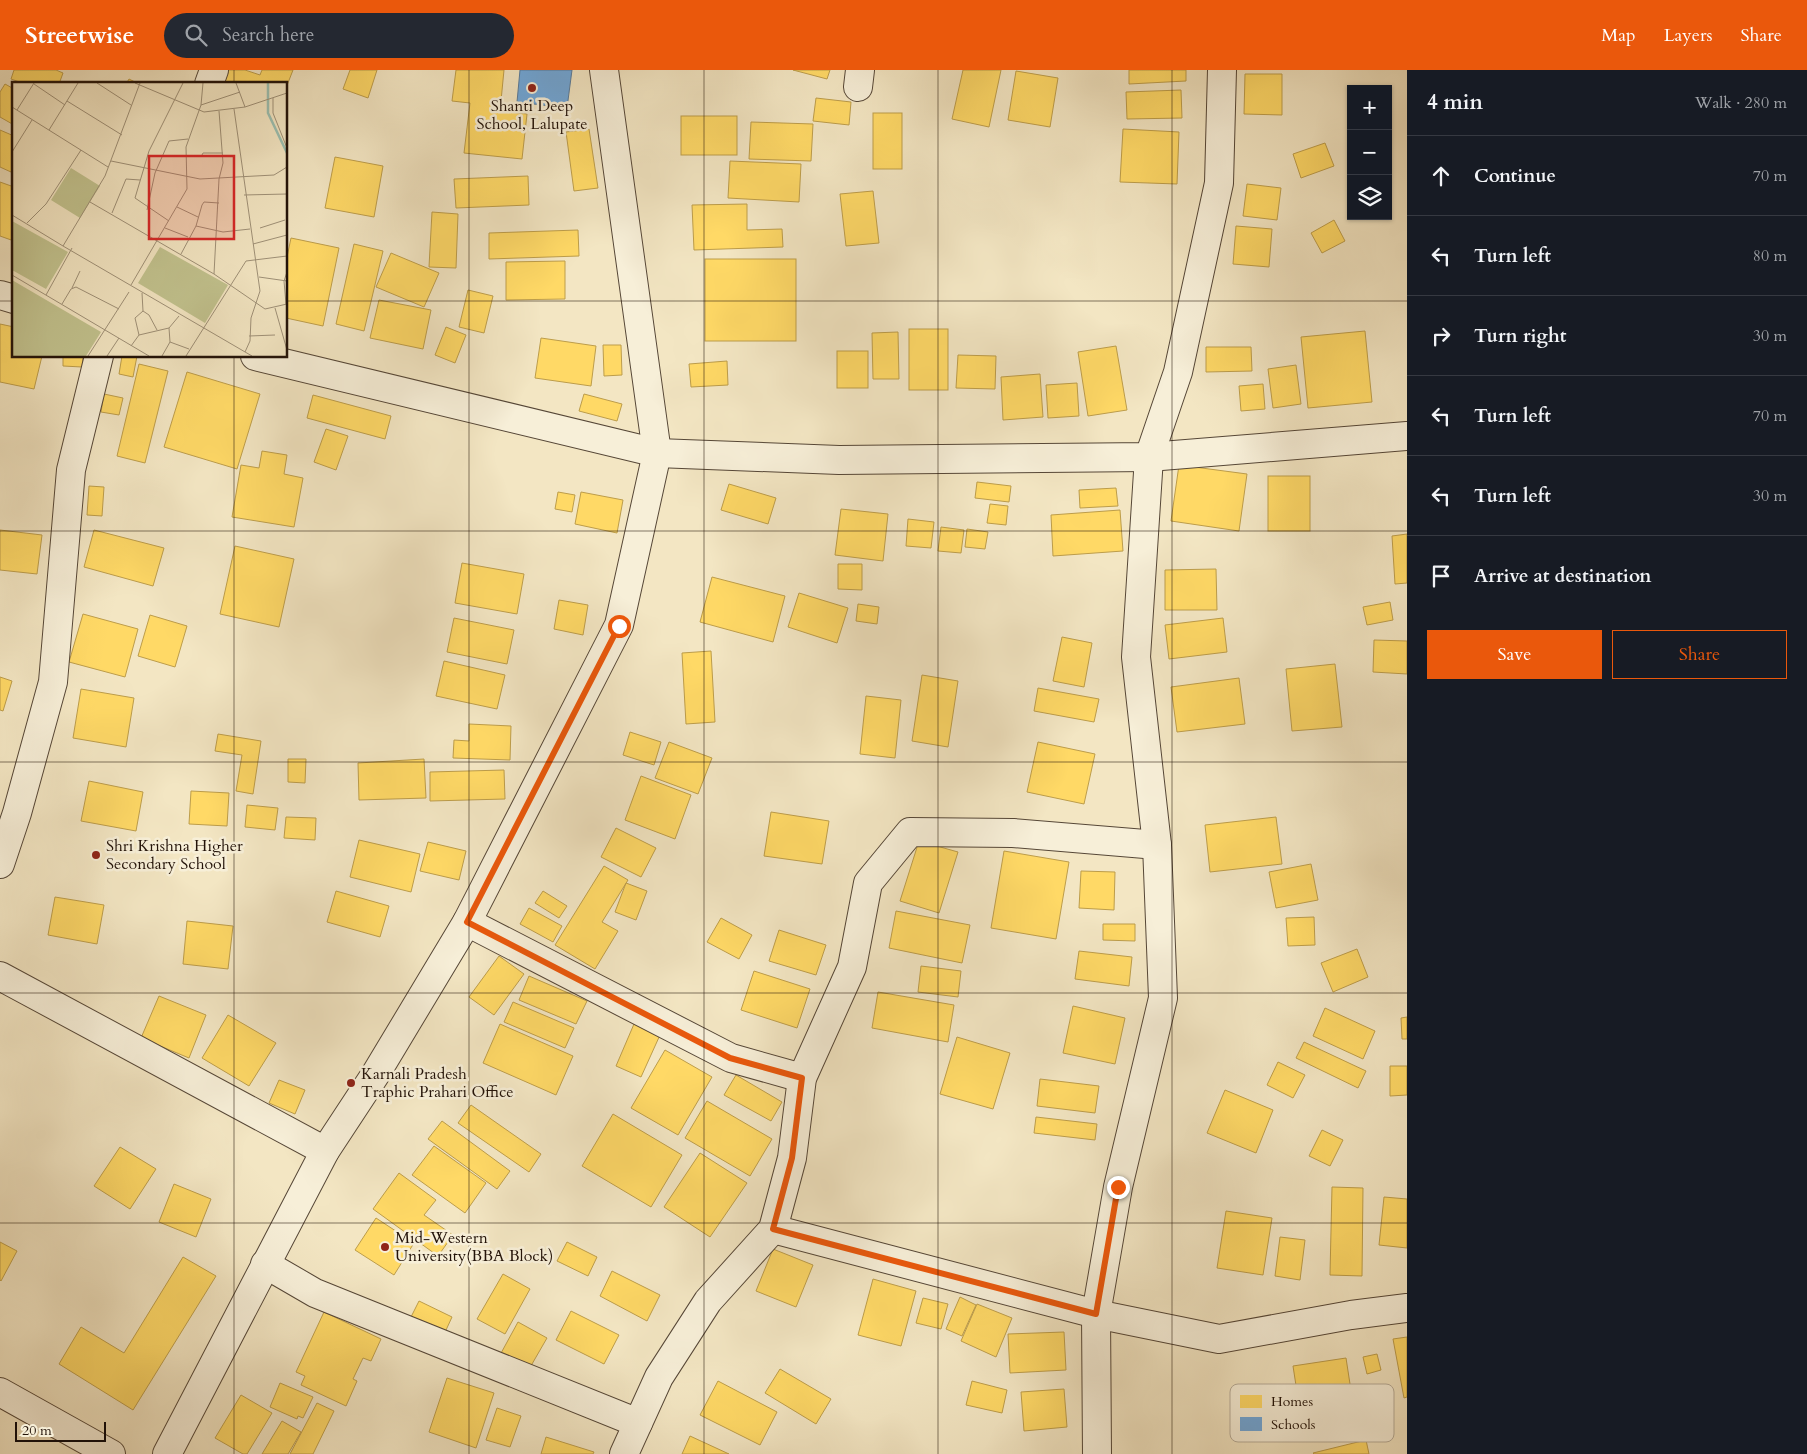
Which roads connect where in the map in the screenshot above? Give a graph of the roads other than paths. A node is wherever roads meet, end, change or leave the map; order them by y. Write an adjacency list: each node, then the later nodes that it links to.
1 (214, 70): 4 (street)
2 (604, 70): 8 (street)
3 (1222, 70): 9 (street)
4 (210, 82)
5 (99, 358): 11 (street)
6 (263, 358): 8 (street)
7 (1407, 436): 9 (street)
8 (658, 453): 9 (street); 12 (street)
9 (1150, 457): 10 (street)
10 (1157, 845): 14 (street); 19 (street)
11 (0, 864)
12 (467, 922): 14 (street); 15 (street)
13 (0, 976): 15 (street)
14 (802, 1078): 16 (street)
15 (325, 1151): 17 (street)
16 (773, 1229): 19 (street); 21 (street)
17 (265, 1264): 21 (street); 23 (street)
18 (1407, 1308): 19 (street)
19 (1096, 1314): 25 (street)
20 (0, 1392): 22 (street)
21 (638, 1423): 24 (street)
22 (111, 1454)
23 (167, 1454)
24 (624, 1454)
25 (1097, 1454)

